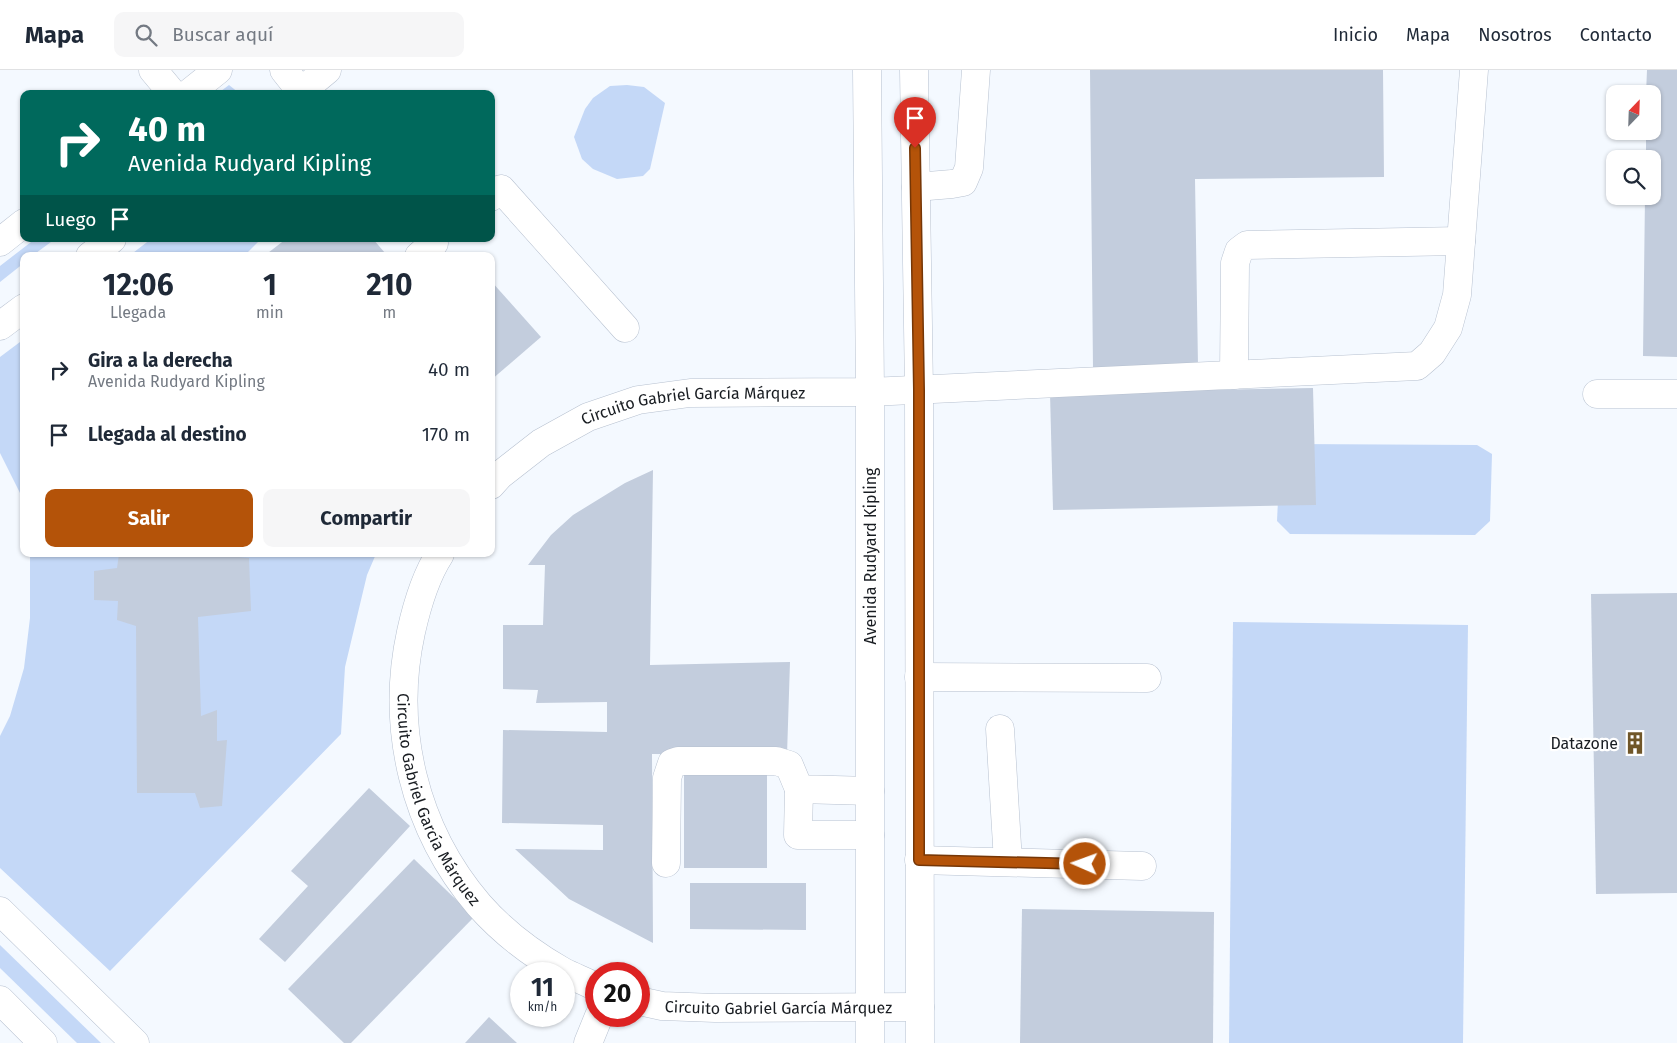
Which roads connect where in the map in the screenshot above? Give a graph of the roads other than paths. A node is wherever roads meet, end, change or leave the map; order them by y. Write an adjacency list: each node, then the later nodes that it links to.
1 (153, 70): 9 (street)
2 (218, 70): 10 (street)
3 (284, 70): 11 (street)
4 (328, 70): 12 (street)
5 (867, 70): 25 (street, Avenida Rudyard Kipling)
6 (914, 70): 13 (street)
7 (976, 70): 13 (street)
8 (1474, 70): 18 (street, Circuito Gabriel García Márquez)
9 (170, 90)
10 (193, 90)
11 (299, 90)
12 (305, 90)
13 (916, 187): 24 (street)
14 (495, 188): 22 (street)
15 (20, 226): 16 (street)
16 (0, 242)
17 (108, 242): 19 (street)
18 (1461, 242): 23 (street, Circuito Gabriel García Márquez); 23 (street)
19 (95, 252)
20 (20, 311): 21 (street)
21 (0, 326)
22 (625, 328)
23 (1234, 375): 24 (street, Circuito Gabriel García Márquez)
24 (919, 390): 25 (street, Circuito Gabriel García Márquez); 30 (street)
25 (870, 392): 28 (street, Circuito Gabriel García Márquez); 34 (street, Avenida Rudyard Kipling)
26 (1597, 394): 27 (street)
27 (1677, 394)
28 (495, 481)
29 (439, 557): 41 (street, Circuito Gabriel García Márquez)
30 (919, 677): 31 (street); 36 (street)
31 (1147, 678)
32 (1000, 729): 37 (street)
33 (798, 789): 34 (street); 35 (street); 38 (street)
34 (870, 791): 35 (street, Avenida Rudyard Kipling)
35 (870, 835): 44 (street, Avenida Rudyard Kipling)
36 (919, 860): 37 (street); 45 (street)
37 (1008, 862): 39 (street)
38 (666, 863)
39 (1142, 866)
40 (0, 911): 48 (street)
41 (585, 982)
42 (0, 1000): 47 (street)
43 (650, 1003): 44 (street, Circuito Gabriel García Márquez)
44 (870, 1007): 45 (street, Circuito Gabriel García Márquez); 50 (street, Avenida Rudyard Kipling)
45 (920, 1007): 51 (street)
46 (595, 1027): 49 (street)
47 (43, 1043)
48 (135, 1043)
49 (588, 1043)
50 (870, 1043)
51 (920, 1043)

